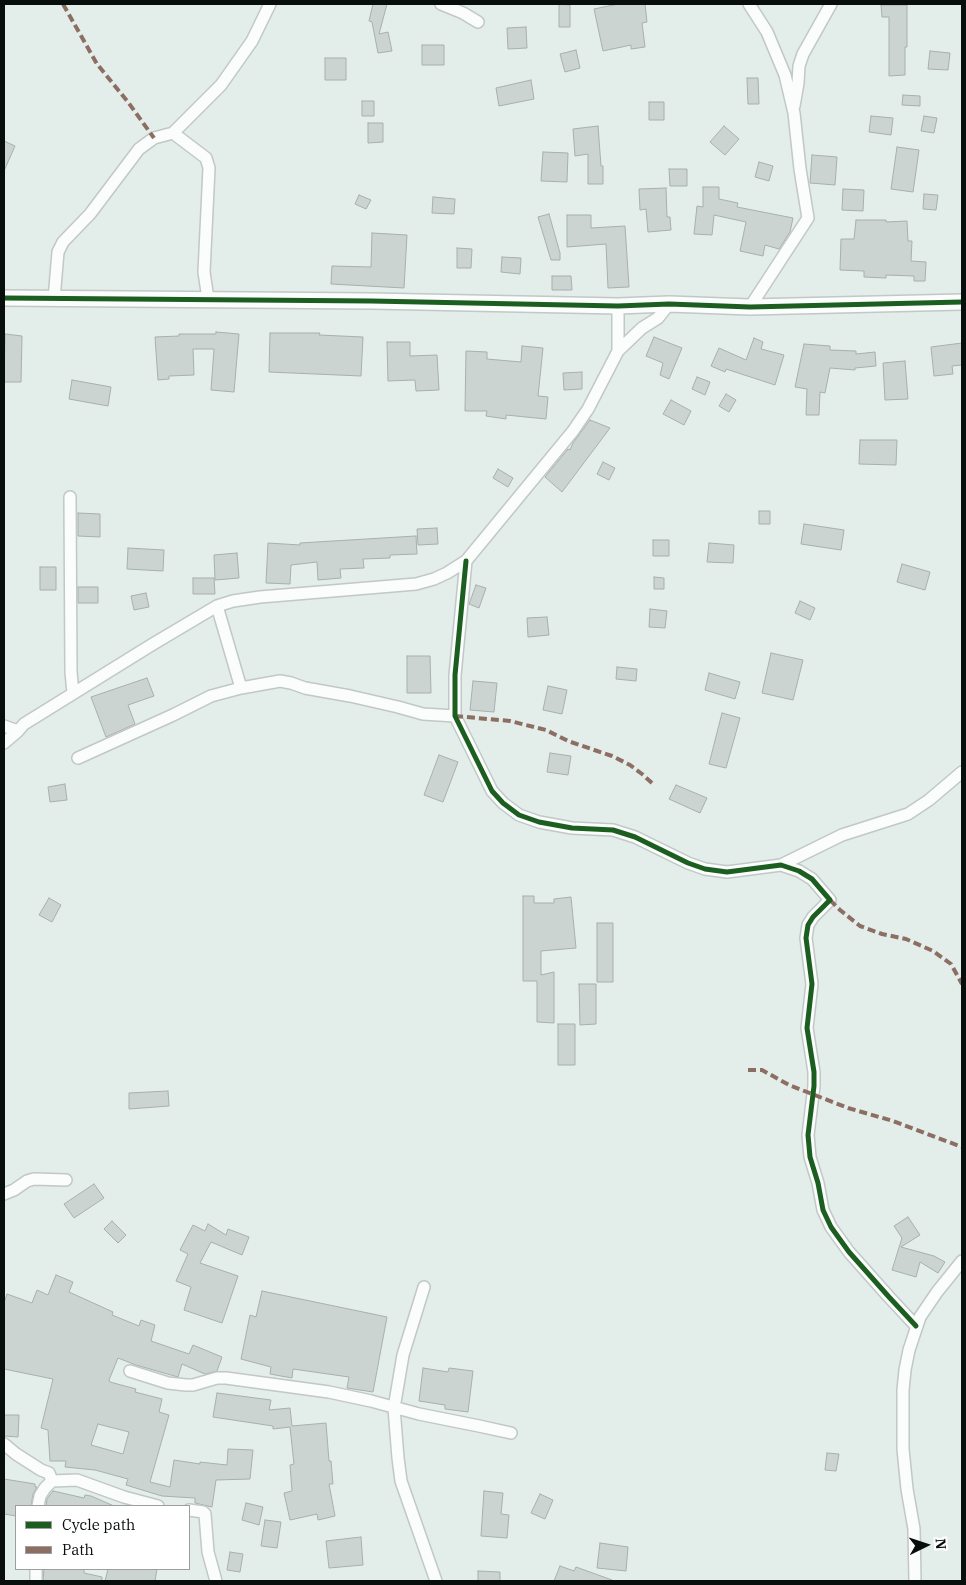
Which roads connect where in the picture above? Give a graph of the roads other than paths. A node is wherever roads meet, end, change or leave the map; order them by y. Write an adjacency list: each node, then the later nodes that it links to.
1 (270, 4): 7 (street)
2 (441, 4): 5 (street)
3 (749, 4): 6 (street)
4 (832, 4): 6 (street)
5 (478, 22)
6 (793, 109): 14 (street)
7 (173, 133): 9 (street); 10 (street)
8 (4, 298): 9 (street)
9 (54, 299): 10 (street)
10 (208, 299): 13 (street)
11 (962, 302): 14 (street)
12 (669, 304): 13 (street); 14 (street); 15 (street)
13 (618, 306): 15 (street)
14 (750, 307)
15 (618, 351): 17 (street)
16 (70, 497): 20 (street)
17 (466, 561): 18 (street); 21 (street)
18 (217, 606): 19 (street); 20 (street)
19 (241, 688): 21 (street); 25 (street)
20 (73, 693): 23 (street)
21 (455, 716): 27 (street)
22 (4, 726): 23 (street)
23 (18, 731): 24 (street)
24 (4, 743)
25 (78, 758)
26 (962, 772): 27 (street)
27 (781, 864): 32 (street)
28 (66, 1180): 29 (street)
29 (4, 1194)
30 (962, 1261): 32 (street)
31 (424, 1287): 34 (street)
32 (916, 1326): 43 (street)
33 (130, 1371): 34 (street)
34 (394, 1408): 35 (street); 42 (street)
35 (511, 1433)
36 (4, 1444): 37 (street)
37 (52, 1481): 38 (street); 39 (street)
38 (38, 1505)
39 (154, 1505)
40 (190, 1510): 41 (street)
41 (216, 1581)
42 (436, 1581)
43 (916, 1581)

